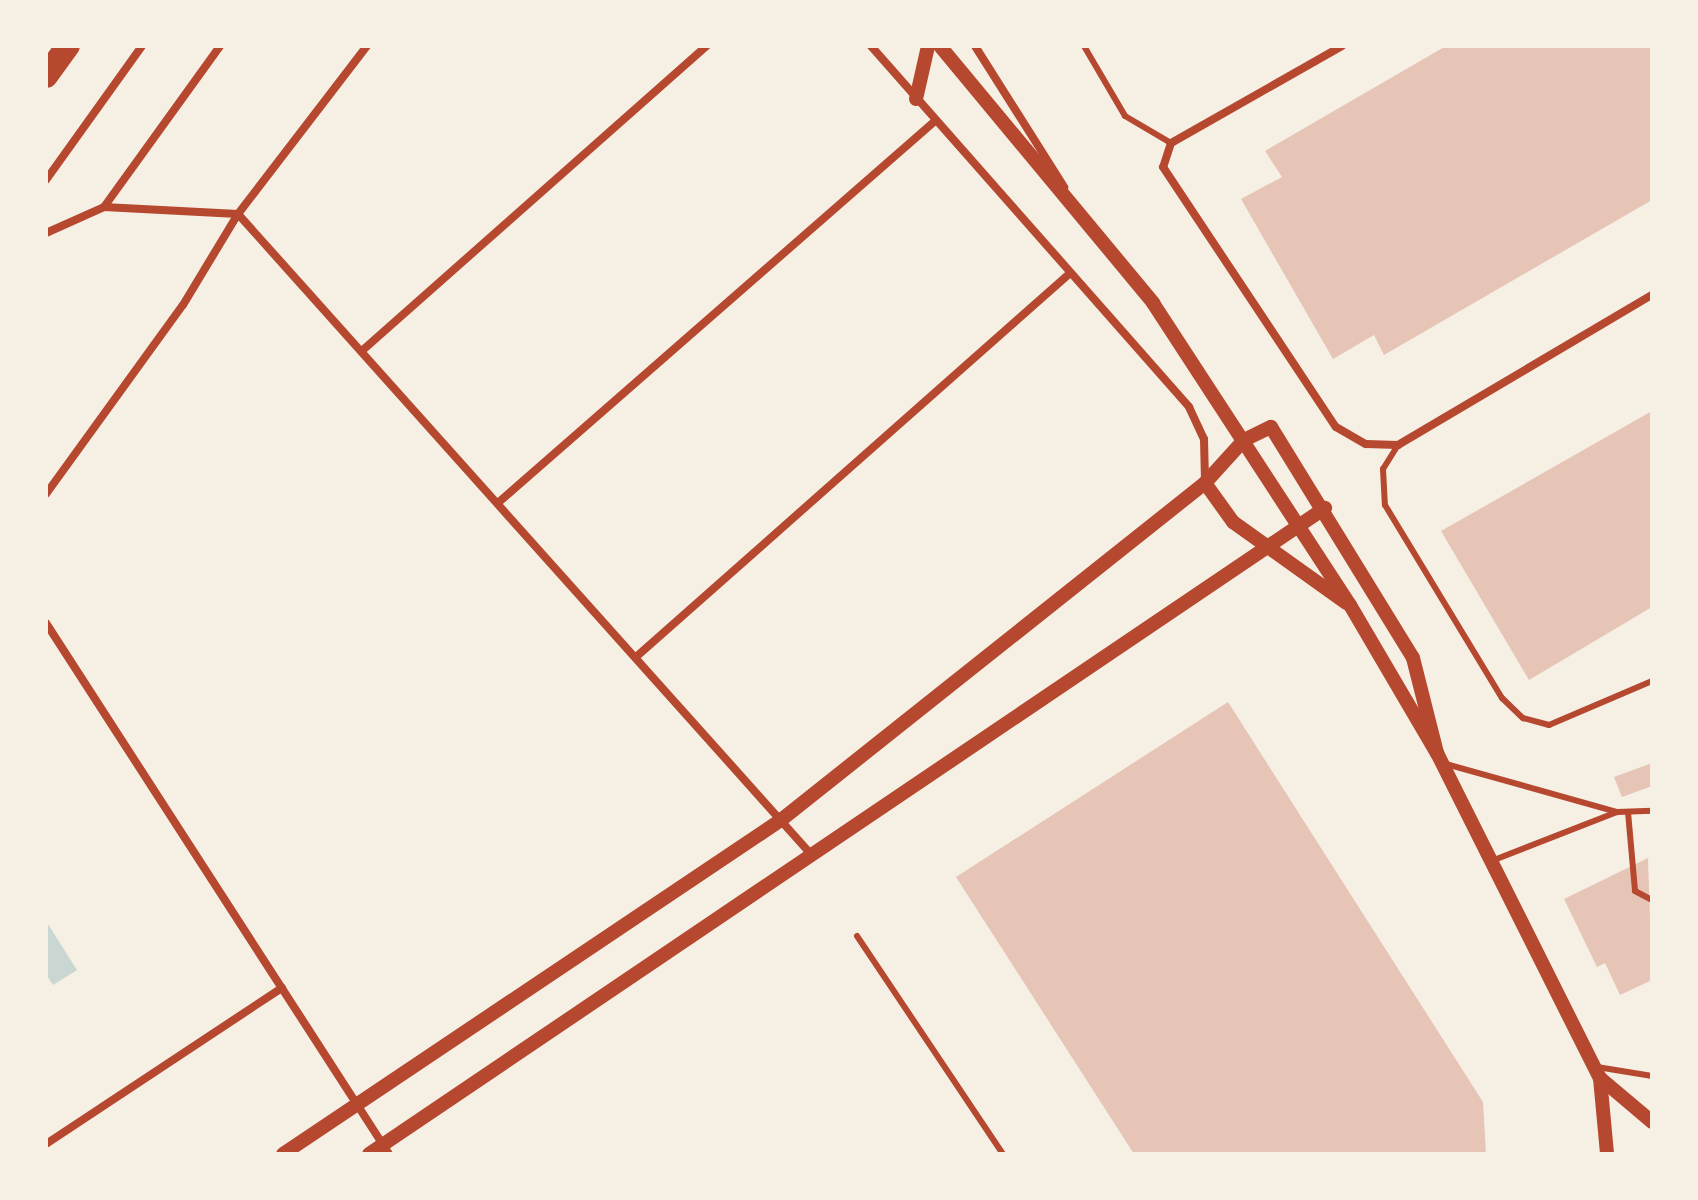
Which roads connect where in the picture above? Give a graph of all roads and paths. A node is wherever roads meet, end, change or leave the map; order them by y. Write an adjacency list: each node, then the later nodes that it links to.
1 (68, 46): 12 (highway)
2 (142, 46): 16 (street)
3 (220, 46): 17 (street)
4 (367, 46): 19 (street)
5 (707, 46): 23 (street)
6 (871, 46): 13 (street)
7 (928, 46): 13 (street)
8 (940, 46): 18 (street)
9 (975, 46): 18 (street)
10 (1084, 46): 15 (lane)
11 (1342, 46): 15 (street)
12 (46, 76)
13 (916, 99): 14 (street)
14 (935, 121): 21 (street); 28 (street)
15 (1171, 143): 25 (street)
16 (46, 180)
17 (104, 207): 19 (street); 20 (street)
18 (1080, 212): 24 (street)
19 (238, 214): 23 (street); 27 (street)
20 (46, 233)
21 (1068, 275): 26 (street); 34 (street)
22 (1652, 295): 25 (street)
23 (364, 349): 28 (street)
24 (1244, 440): 26 (street); 29 (street); 30 (street)
25 (1398, 445): 35 (lane)
26 (1205, 483): 31 (street); 40 (street)
27 (46, 494)
28 (499, 502): 34 (street)
29 (1325, 508): 30 (street); 36 (street)
30 (1299, 525): 31 (street); 32 (street)
31 (1265, 547): 32 (street); 41 (street)
32 (1350, 605): 36 (street)
33 (46, 623): 45 (street)
34 (636, 657): 40 (street)
35 (1652, 681)
36 (1440, 758): 38 (lane); 42 (street)
37 (1652, 811): 39 (lane)
38 (1617, 812): 39 (lane); 42 (lane)
39 (1628, 812): 43 (lane)
40 (781, 820): 41 (street); 48 (street)
41 (810, 853): 51 (street)
42 (1492, 861): 46 (street)
43 (1652, 900)
44 (857, 936): 54 (lane)
45 (282, 988): 48 (street); 50 (street)
46 (1598, 1072): 47 (lane); 49 (street); 55 (street)
47 (1652, 1076)
48 (357, 1104): 51 (street); 52 (street)
49 (1652, 1122)
50 (46, 1144)
51 (386, 1149): 53 (street)
52 (283, 1154)
53 (369, 1154)
54 (1003, 1154)
55 (1607, 1154)

